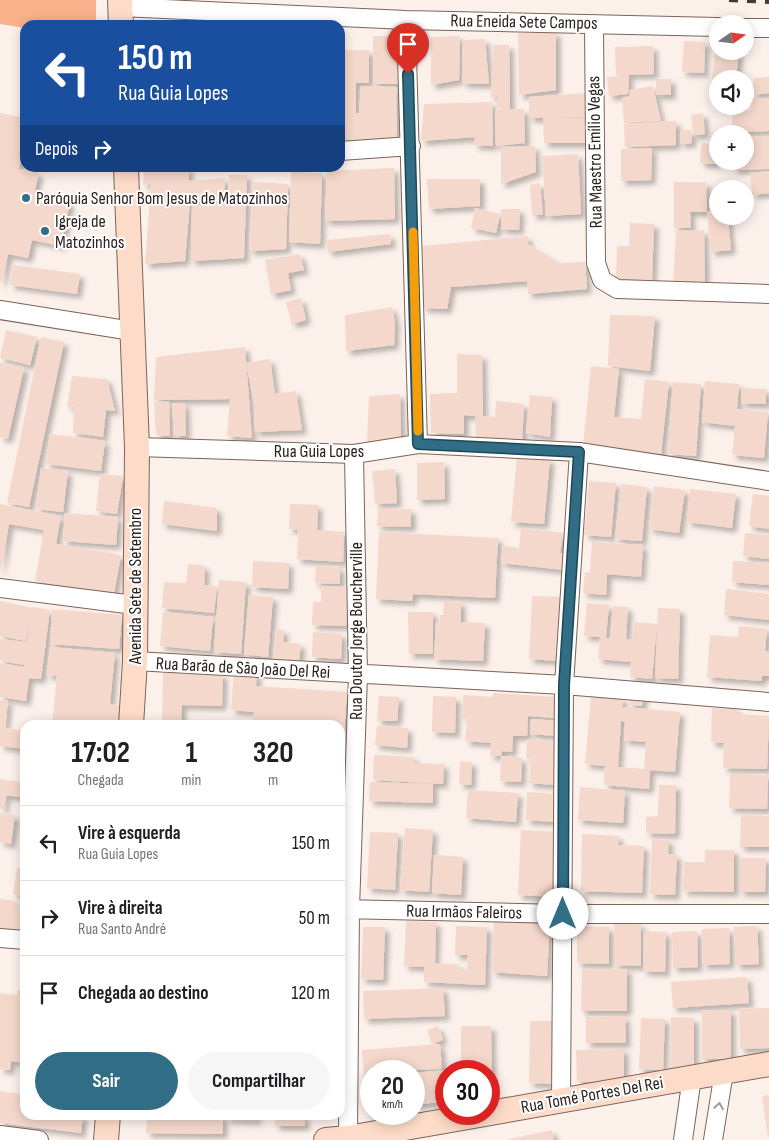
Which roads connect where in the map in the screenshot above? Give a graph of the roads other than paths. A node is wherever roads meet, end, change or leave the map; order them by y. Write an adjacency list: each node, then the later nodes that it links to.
1 (120, 11): 2 (street, Rua Eneida Sete Campos)
2 (406, 20): 3 (street, Rua Eneida Sete Campos); 7 (street)
3 (594, 24): 4 (street, Rua Eneida Sete Campos); 10 (street, Rua Maestro Emílio Vegas)
4 (709, 27)
5 (754, 28): 6 (street)
6 (769, 28)
7 (411, 146): 8 (street); 13 (street)
8 (345, 151)
9 (126, 172): 12 (main road, Avenida Sete de Setembro)
10 (769, 294)
11 (0, 310): 12 (street)
12 (132, 331): 14 (main road, Avenida Sete de Setembro)
13 (418, 444): 15 (street, Rua Guia Lopes); 16 (street, Rua Guia Lopes)
14 (137, 447): 16 (street, Rua Guia Lopes); 19 (main road, Avenida Sete de Setembro)
15 (579, 452): 17 (street, Rua Guia Lopes); 22 (street)
16 (354, 454): 21 (street, Rua Doutor Jorge Boucherville)
17 (769, 481)
18 (0, 588): 19 (street)
19 (134, 605): 20 (main road, Avenida Sete de Setembro)
20 (136, 661): 21 (street, Rua Barão de São João Del Rei); 24 (main road, Avenida Sete de Setembro)
21 (358, 675): 22 (street, Rua Barão de São João Del Rei); 25 (street, Rua Doutor Jorge Boucherville)
22 (564, 685): 23 (street, Rua Barão de São João Del Rei); 26 (street)
23 (769, 702)
24 (131, 720)
25 (345, 909): 26 (street, Rua Irmãos Faleiros)
26 (563, 914): 27 (street, Rua Irmãos Faleiros); 33 (street)
27 (769, 914)
28 (0, 938): 29 (street)
29 (20, 940)
30 (769, 1064): 31 (main road, Rua Tomé Portes Del Rei)
31 (724, 1072): 32 (main road, Rua Tomé Portes Del Rei); 41 (street, one-way to 31)
32 (692, 1077): 33 (main road, Rua Tomé Portes Del Rei); 40 (street)
33 (561, 1102): 37 (main road, Rua Tomé Portes Del Rei)
34 (108, 1120): 39 (main road)
35 (338, 1120): 37 (street, Rua Doutor Jorge Boucherville)
36 (0, 1135): 38 (street)
37 (337, 1139)
38 (39, 1140)
39 (106, 1140)
40 (683, 1140)
41 (713, 1140)

